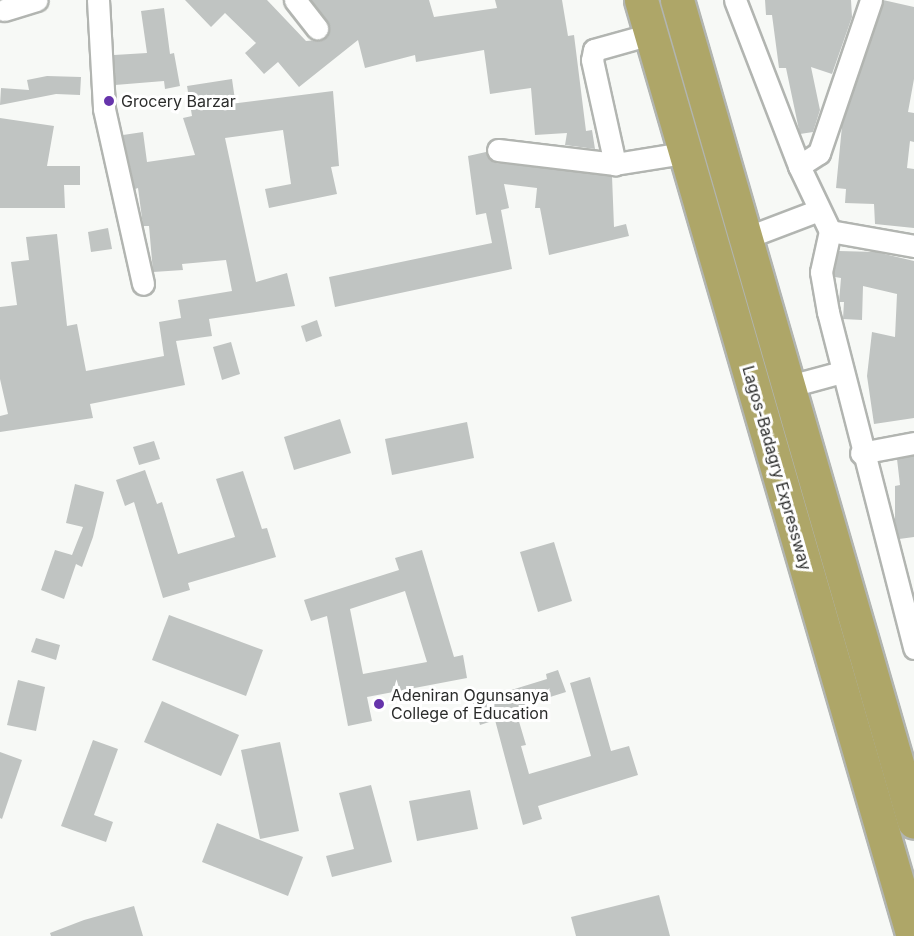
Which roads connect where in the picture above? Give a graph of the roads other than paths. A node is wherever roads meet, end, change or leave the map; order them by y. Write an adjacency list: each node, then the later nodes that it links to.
1 (36, 0): 8 (street)
2 (98, 0): 19 (street)
3 (295, 0): 9 (street)
4 (641, 0): 10 (highway, Lagos-Badagry Expressway)
5 (677, 0): 17 (highway)
6 (735, 0): 14 (street)
7 (871, 0): 14 (street)
8 (4, 10)
9 (317, 28)
10 (651, 34): 12 (highway, Lagos-Badagry Expressway); 13 (street)
11 (498, 150): 13 (street)
12 (684, 153): 13 (street); 26 (highway, Lagos-Badagry Expressway)
13 (615, 164)
14 (799, 166): 15 (street)
15 (819, 210): 16 (street); 17 (street)
16 (830, 231): 18 (street); 20 (street)
17 (748, 237): 21 (highway)
18 (914, 246)
19 (143, 285)
20 (842, 372): 21 (street); 23 (street)
21 (790, 386): 25 (highway)
22 (914, 443): 23 (street)
23 (861, 453): 24 (street)
24 (914, 648)
25 (914, 822)
26 (913, 936)

